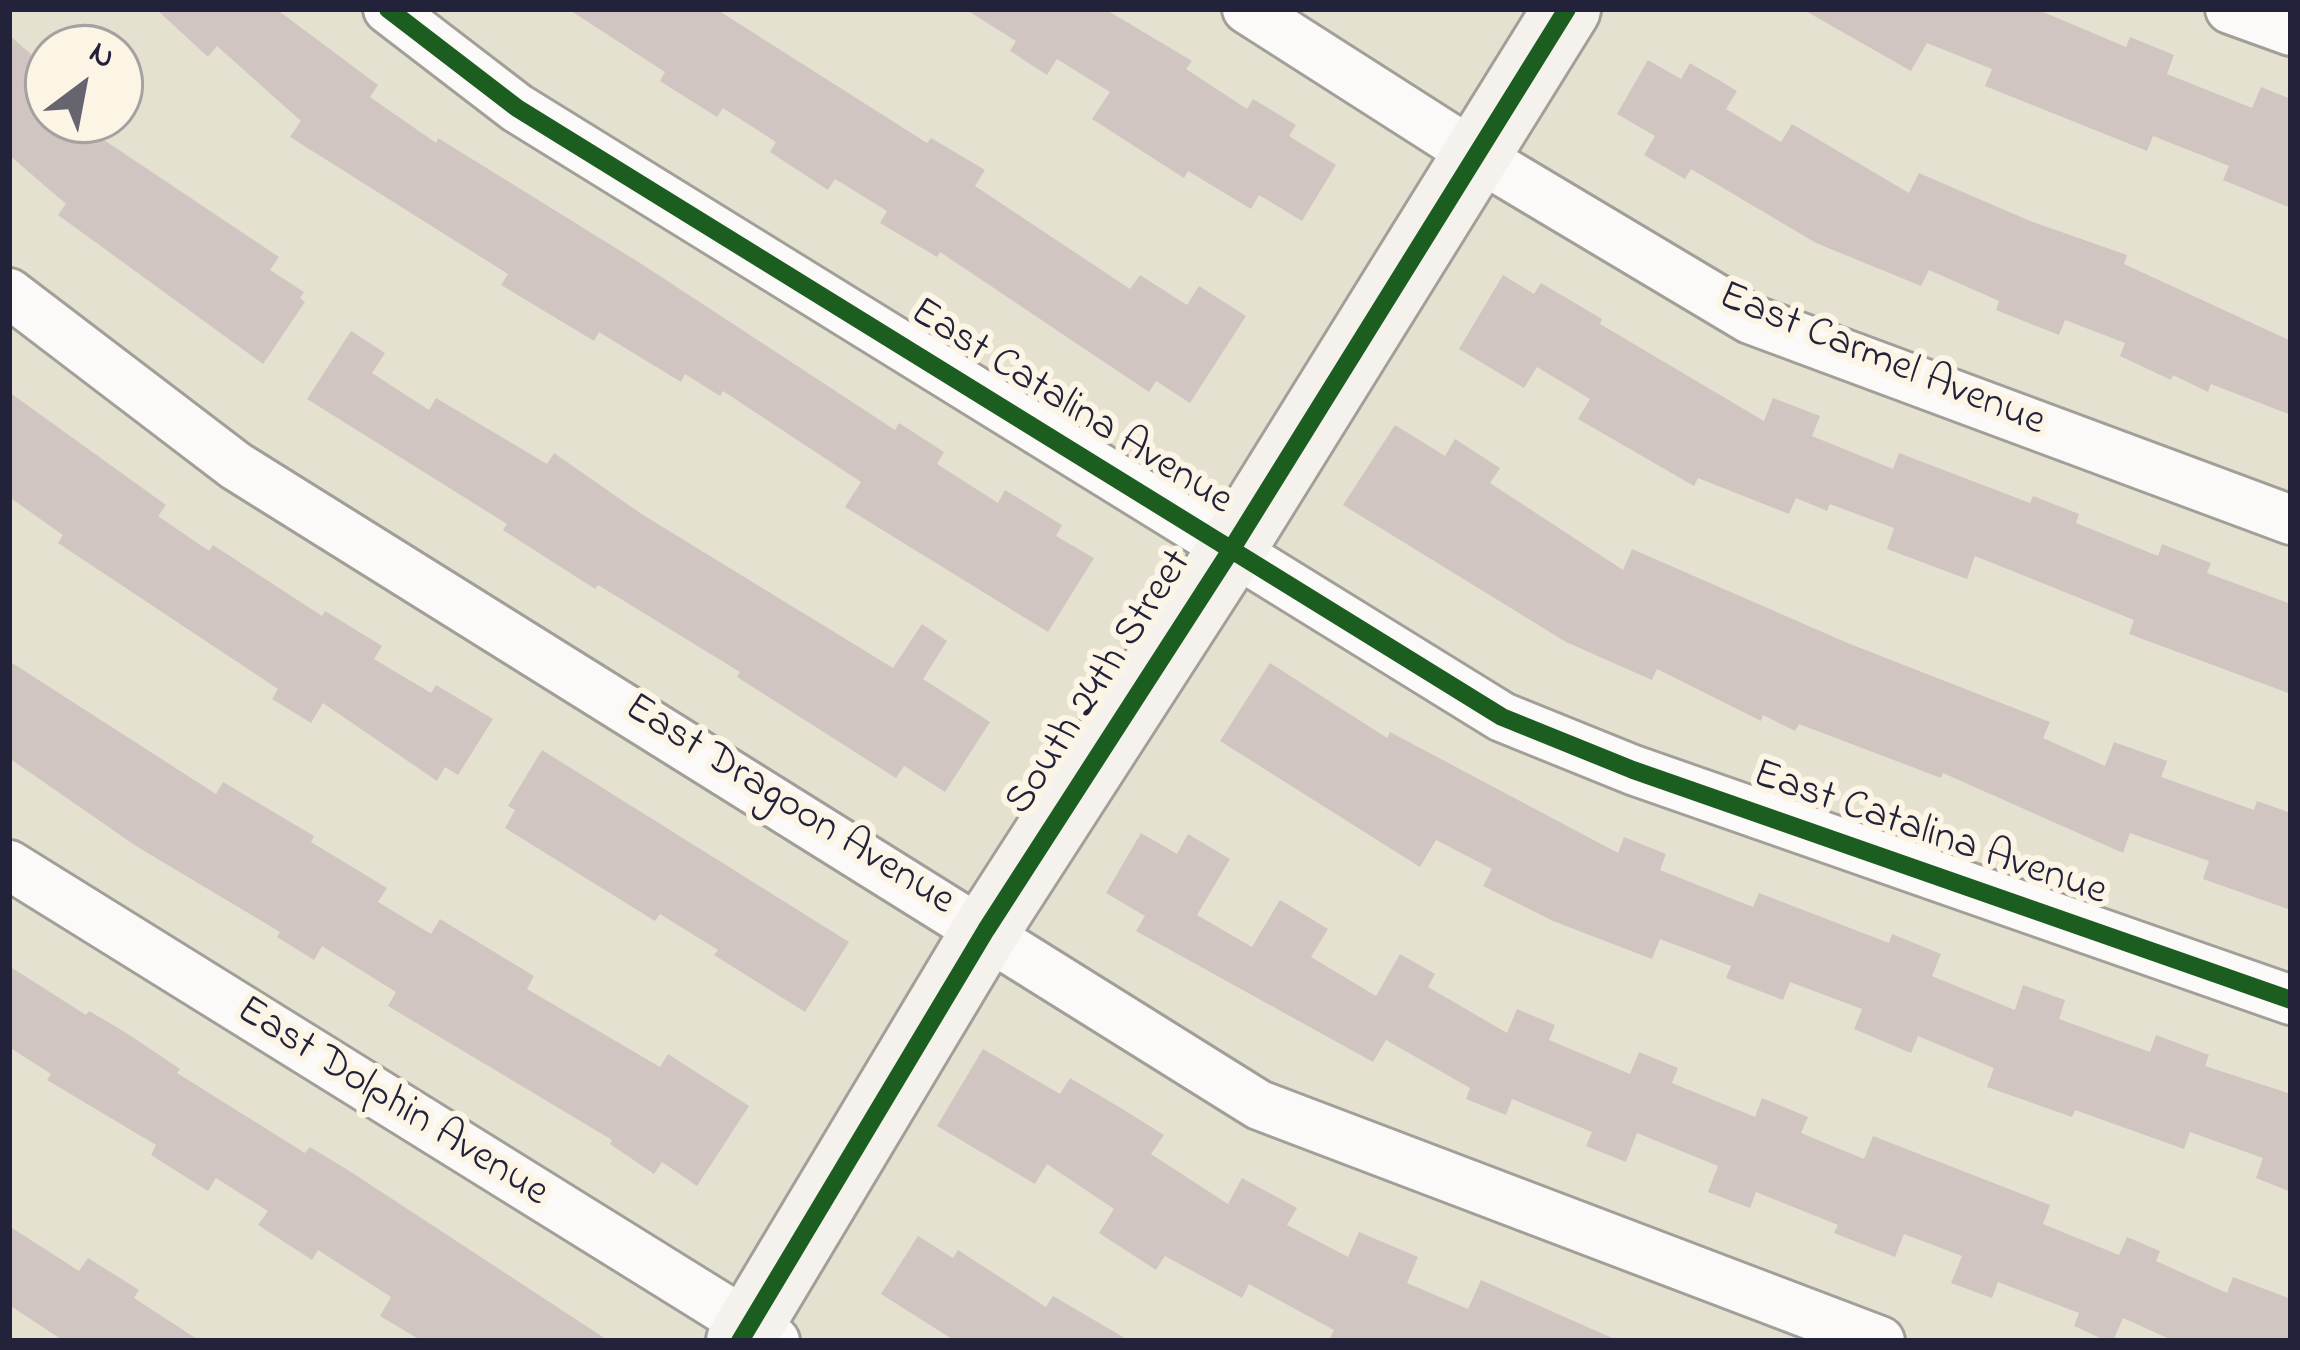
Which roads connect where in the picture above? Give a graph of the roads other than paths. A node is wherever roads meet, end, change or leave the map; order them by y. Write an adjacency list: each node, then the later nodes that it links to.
1 (388, 9): 9 (street, East Catalina Avenue)
2 (1247, 9): 6 (street, East Carmel Avenue)
3 (1568, 9): 6 (street, South 24th Street)
4 (2230, 9): 5 (street)
5 (2291, 31)
6 (1477, 156): 8 (street, East Carmel Avenue); 9 (street, South 24th Street)
7 (9, 293): 11 (street, East Dragoon Avenue)
8 (2291, 520)
9 (1231, 550): 11 (street, South 24th Street); 12 (street, East Catalina Avenue)
10 (9, 865): 13 (street, East Dolphin Avenue)
11 (986, 929): 13 (street, South 24th Street); 14 (street, East Dragoon Avenue)
12 (2291, 1000)
13 (755, 1336)
14 (1880, 1341)

